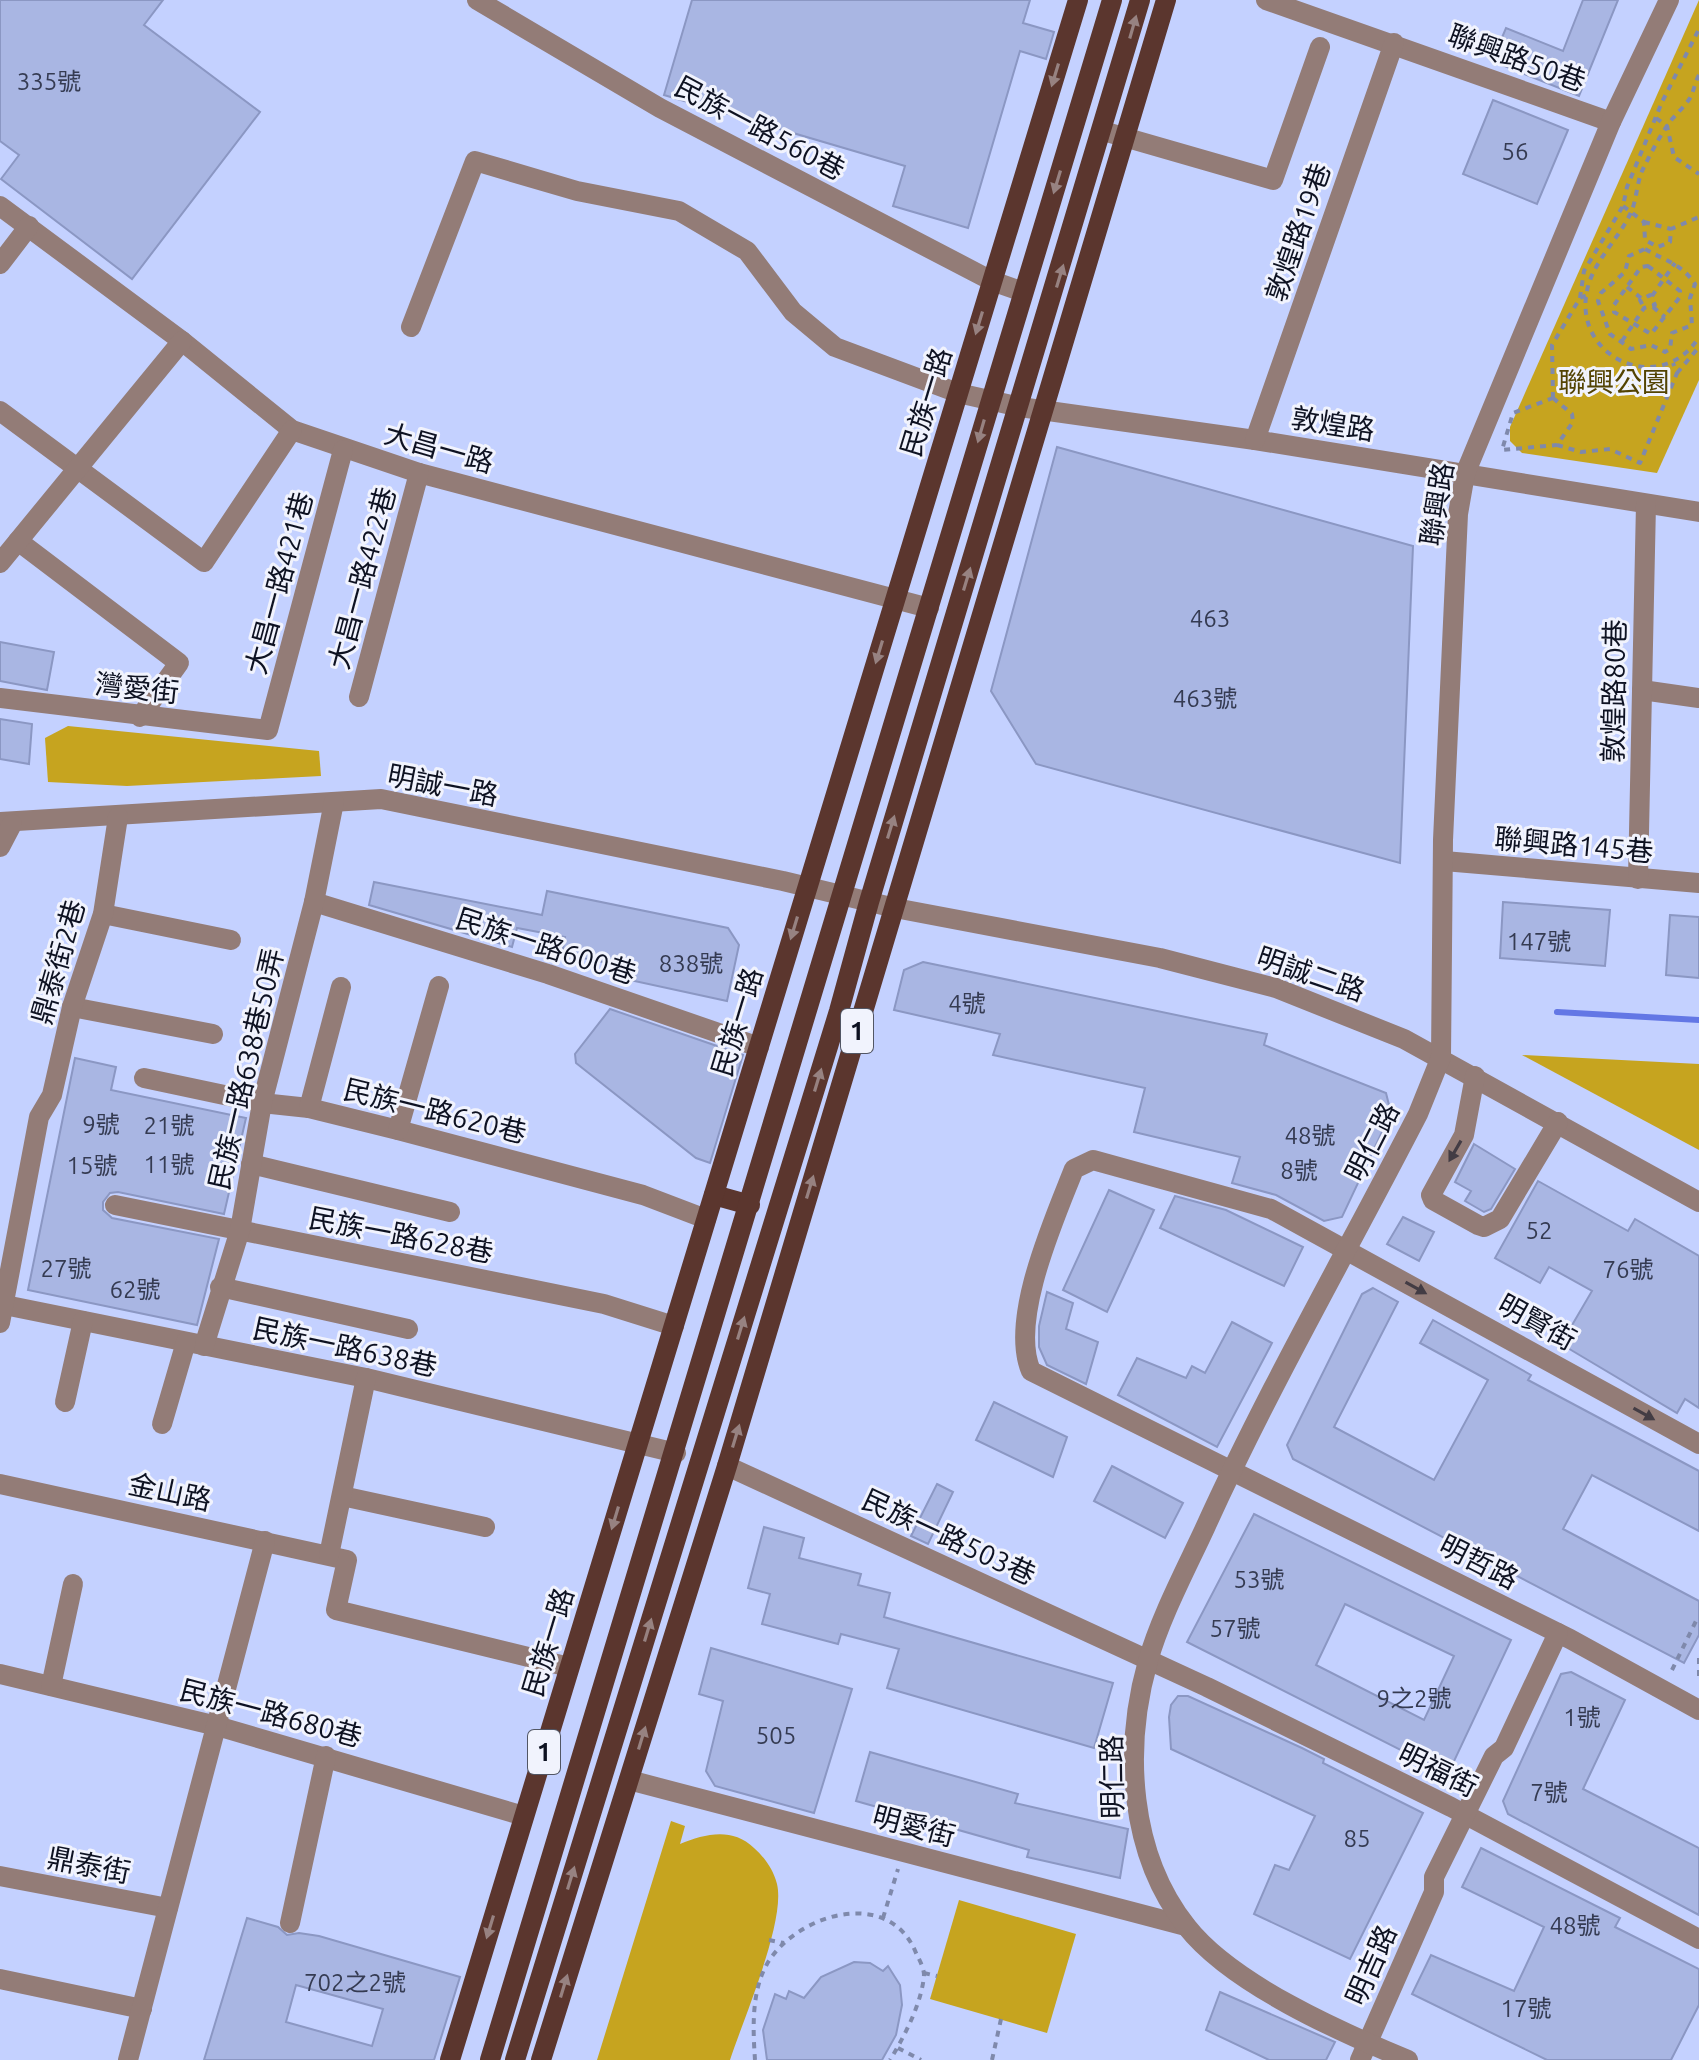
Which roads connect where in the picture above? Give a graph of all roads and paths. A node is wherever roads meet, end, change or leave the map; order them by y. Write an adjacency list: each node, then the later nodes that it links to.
1 (477, 0): 34 (street, 民族一路560巷)
2 (1078, 0): 34 (main road, 民族一路 / 1, one-way to 34)
3 (1112, 0): 36 (main road, 1, one-way to 36)
4 (1140, 0): 15 (main road, 1, one-way to 4)
5 (1166, 0): 16 (main road, 1)
6 (1266, 0): 9 (street, 聯興路50巷)
7 (1669, 0): 13 (street, 聯興路)
8 (1699, 29): 12 (path)
9 (1394, 43): 13 (street, 聯興路50巷); 59 (street, 敦煌路19巷)
10 (1320, 47): 16 (street)
11 (1699, 75): 14 (path)
12 (1656, 118): 14 (path); 19 (path)
13 (1611, 122): 64 (street, 聯興路)
14 (1667, 126): 17 (path); 20 (path)
15 (1103, 131): 16 (street); 55 (main road, 1, one-way to 15)
16 (1124, 138): 57 (main road, 1)
17 (1699, 174)
18 (0, 206): 25 (street, 大昌一路)
19 (1623, 206): 20 (path); 39 (path)
20 (1632, 210): 24 (path); 37 (path)
21 (1660, 216): 26 (path)
22 (1699, 217): 23 (path)
23 (1692, 220): 27 (path); 28 (path)
24 (1644, 222): 26 (path); 29 (path)
25 (29, 226): 32 (street); 47 (street, 大昌一路)
26 (1659, 226): 27 (path)
27 (1671, 229): 29 (path)
28 (1693, 229)
29 (1658, 247): 30 (path)
30 (1657, 256): 31 (path); 48 (path)
31 (1675, 263): 33 (path); 48 (path)
32 (0, 264)
33 (1663, 278): 35 (path); 38 (path); 43 (path)
34 (992, 281): 36 (street, 民族一路560巷); 52 (main road, 民族一路 / 1, one-way to 52)
35 (1627, 287): 40 (path); 44 (path)
36 (1023, 292): 54 (main road, 1)
37 (1587, 295): 39 (path); 50 (path)
38 (1652, 296): 40 (path); 41 (path)
39 (1580, 298): 53 (path)
40 (1641, 298): 42 (path)
41 (1653, 307): 42 (path); 43 (path)
42 (1644, 308): 44 (path)
43 (1665, 317): 44 (path)
44 (1632, 325): 48 (path)
45 (411, 327): 52 (street, 敦煌路)
46 (1699, 337): 50 (path)
47 (182, 341): 58 (street, 大昌一路); 62 (street)
48 (1622, 341)
49 (1699, 347): 51 (path)
50 (1673, 363): 51 (path)
51 (1677, 373): 60 (path)
52 (958, 393): 54 (street, 敦煌路); 69 (main road, 民族一路 / 1)
53 (1553, 398): 60 (path); 60 (path)
54 (990, 400): 55 (street, 敦煌路); 70 (main road, 1, one-way to 70)
55 (1020, 407): 57 (street, 敦煌路); 87 (main road, 1, one-way to 55)
56 (0, 411): 62 (street)
57 (1043, 411): 59 (street, 敦煌路); 88 (main road, 1)
58 (292, 430): 61 (street, 大昌一路); 62 (street)
59 (1255, 440): 64 (street, 敦煌路)
60 (1557, 445)
61 (343, 450): 63 (street, 大昌一路); 76 (street, 大昌一路421巷)
62 (78, 469): 67 (street)
63 (419, 473): 69 (street, 大昌一路); 72 (street, 大昌一路422巷)
64 (1465, 474): 65 (street, 敦煌路); 81 (street, 聯興路)
65 (1646, 504): 66 (street, 敦煌路); 71 (street, 敦煌路80巷)
66 (1699, 512)
67 (18, 541): 68 (street); 75 (street)
68 (0, 563)
69 (896, 599): 70 (street, 大昌一路); 84 (main road, 民族一路 / 1, one-way to 84)
70 (929, 608): 85 (main road, 1)
71 (1642, 690): 74 (street); 82 (street, 敦煌路80巷)
72 (359, 697)
73 (0, 698): 75 (street, 灣愛街)
74 (1699, 698)
75 (140, 717): 76 (street, 灣愛街)
76 (268, 730)
77 (334, 802): 78 (street, 明誠一路); 84 (street, 明誠一路); 86 (street, 民族一路638巷50弄)
78 (118, 817): 79 (street, 明誠一路); 89 (street, 鼎泰街2巷)
79 (6, 823): 80 (street)
80 (0, 847)
81 (1444, 861): 82 (street, 聯興路145巷); 96 (street, 聯興路)
82 (1638, 879): 83 (street, 聯興路145巷)
83 (1699, 883)
84 (807, 887): 85 (street, 明誠一路); 95 (main road, 民族一路 / 1, one-way to 95)
85 (840, 896): 87 (street, 明誠一路); 107 (main road, 1)
86 (314, 902): 95 (street, 民族一路600巷); 99 (street, 民族一路638巷50弄)
87 (869, 902): 88 (street, 明誠二路); 110 (main road, 1, one-way to 87)
88 (895, 908): 96 (street, 明誠二路); 111 (main road, 1, one-way to 88)
89 (103, 914): 90 (street); 93 (street, 鼎泰街2巷)
90 (231, 940)
91 (439, 986): 102 (street)
92 (341, 987): 100 (street)
93 (72, 1007): 94 (street); 115 (street, 鼎泰街2巷)
94 (213, 1034)
95 (759, 1047): 104 (main road, 民族一路 / 1)
96 (1441, 1057): 97 (street, 明誠二路); 113 (street, 明仁路)
97 (1475, 1076): 101 (street, 明誠二路); 101 (street, one-way to 101)
98 (144, 1078): 99 (street, 民族一路620巷)
99 (262, 1103): 100 (street, 民族一路620巷); 103 (street, 民族一路638巷50弄)
100 (309, 1108): 102 (street, 民族一路620巷)
101 (1558, 1122): 105 (street, 明誠二路)
102 (398, 1130): 109 (street, 民族一路620巷)
103 (251, 1164): 108 (street); 112 (street, 民族一路638巷50弄)
104 (714, 1195): 107 (main road); 109 (main road, 民族一路 / 1)
105 (1699, 1202)
106 (115, 1205): 112 (street, 民族一路628巷)
107 (750, 1205): 125 (main road, 1)
108 (450, 1212)
109 (706, 1219): 117 (main road, 民族一路 / 1)
110 (775, 1219): 111 (main road); 170 (main road, 1, one-way to 110)
111 (798, 1227): 126 (main road, 1, one-way to 111)
112 (240, 1230): 114 (street, 民族一路638巷50弄); 117 (street, 民族一路628巷)
113 (1348, 1250): 124 (street, 明賢街, one-way to 124); 127 (street, 明仁路); 127 (street)
114 (220, 1287): 118 (street); 119 (street, 民族一路638巷50弄)
115 (1, 1311): 116 (street, 民族一路638巷)
116 (83, 1321): 119 (street, 民族一路638巷); 121 (street)
117 (674, 1326): 123 (main road, 民族一路 / 1)
118 (408, 1329)
119 (195, 1344): 120 (street, 民族一路638巷); 122 (street, 民族一路638巷50弄)
120 (366, 1378): 123 (street, 民族一路638巷); 129 (street)
121 (65, 1402)
122 (162, 1424)
123 (637, 1443): 125 (street, 民族一路638巷); 138 (main road, 民族一路 / 1, one-way to 138)
124 (1699, 1444)
125 (676, 1453): 169 (main road, 1)
126 (727, 1466): 137 (street, 民族一路503巷); 146 (main road, 1, one-way to 126)
127 (1232, 1470): 135 (street, 明哲路); 137 (street, 明仁路)
128 (0, 1484): 131 (street, 金山路)
129 (342, 1496): 130 (street); 132 (street)
130 (485, 1527)
131 (265, 1541): 132 (street, 金山路); 144 (street)
132 (329, 1555): 138 (street)
133 (73, 1584): 142 (street)
134 (1696, 1621): 139 (path)
135 (1558, 1633): 143 (street, 明哲路); 148 (street, 明吉路)
136 (1699, 1658): 141 (path)
137 (1148, 1659): 148 (street, 明福街); 154 (street, 明仁路)
138 (569, 1667): 147 (main road, 民族一路 / 1)
139 (1672, 1670)
140 (0, 1674): 142 (street, 民族一路680巷)
141 (1699, 1678)
142 (51, 1686): 144 (street, 民族一路680巷)
143 (1699, 1710)
144 (217, 1726): 145 (street, 民族一路680巷); 151 (street)
145 (326, 1756): 147 (street, 民族一路680巷); 153 (street)
146 (629, 1780): 149 (street, 明愛街); 171 (main road, 1, one-way to 146)
147 (524, 1816): 168 (main road, 民族一路 / 1, one-way to 168)
148 (1471, 1817): 155 (street, 明福街); 166 (street, 明吉路)
149 (903, 1851): 152 (path); 154 (street, 明愛街)
150 (0, 1876): 151 (street, 鼎泰街)
151 (168, 1908): 161 (street)
152 (883, 1919): 157 (path); 158 (path)
153 (290, 1923)
154 (1186, 1926): 166 (street, 明仁路)
155 (1699, 1939)
156 (769, 1940): 157 (path)
157 (784, 1943): 163 (path)
158 (924, 1973): 159 (path); 165 (path)
159 (937, 1976)
160 (0, 1979): 161 (street)
161 (142, 2009): 167 (street)
162 (745, 2013): 163 (path)
163 (753, 2015): 172 (path)
164 (1001, 2019): 175 (path)
165 (898, 2048): 173 (path); 174 (path)
166 (1364, 2051): 176 (street, 明仁路)
167 (128, 2060)
168 (450, 2060)
169 (490, 2060)
170 (515, 2060)
171 (541, 2060)
172 (755, 2060)
173 (890, 2060)
174 (921, 2060)
175 (992, 2060)
176 (1408, 2060)

